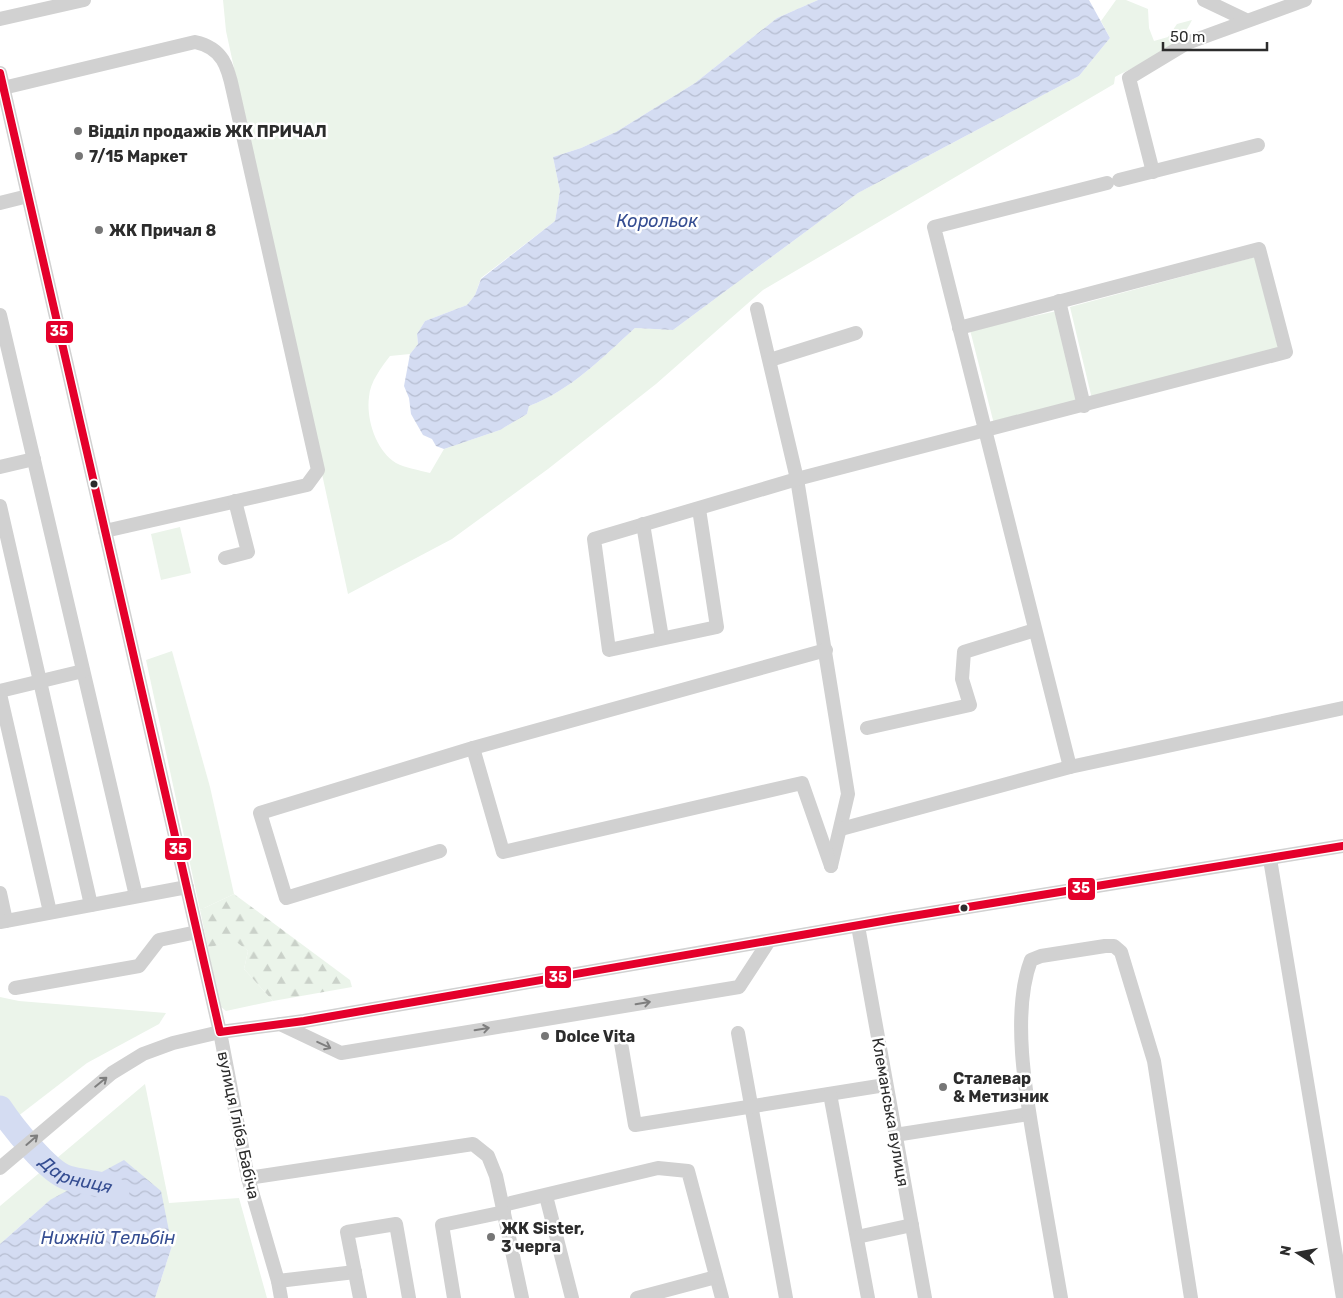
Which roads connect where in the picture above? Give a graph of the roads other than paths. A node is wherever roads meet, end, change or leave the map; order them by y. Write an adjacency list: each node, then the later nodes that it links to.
1 (84, 0): 4 (street)
2 (1204, 0): 5 (street)
3 (1305, 0): 5 (street)
4 (0, 19)
5 (1246, 20): 9 (street)
6 (0, 73): 7 (street, вулиця Гліба Бабіча)
7 (3, 88): 10 (street, вулиця Гліба Бабіча); 24 (street)
8 (1258, 145): 9 (street)
9 (1153, 172): 15 (street)
10 (28, 196): 11 (street); 28 (street, вулиця Гліба Бабіча)
11 (0, 203)
12 (1058, 301): 15 (street); 19 (street); 19 (street)
13 (757, 308): 18 (street)
14 (0, 315): 17 (street)
15 (959, 328): 20 (street)
16 (856, 333): 18 (street)
17 (3, 343): 21 (street)
18 (770, 360): 23 (street)
19 (1084, 406): 20 (street)
20 (985, 432): 23 (street); 30 (street)
21 (34, 459): 22 (street); 33 (street)
22 (0, 467)
23 (797, 479): 26 (street); 32 (street)
24 (235, 501): 28 (street); 29 (street)
25 (0, 506): 34 (street)
26 (699, 509): 27 (street); 31 (street)
27 (643, 524): 31 (street); 31 (street)
28 (105, 531): 44 (street, вулиця Гліба Бабіча)
29 (225, 558)
30 (1035, 630): 37 (street); 39 (street)
31 (662, 638)
32 (826, 650): 38 (street); 40 (street)
33 (83, 671): 34 (street); 46 (street)
34 (40, 682): 35 (street); 47 (street)
35 (0, 693): 48 (street)
36 (1343, 708): 39 (street)
37 (867, 728)
38 (473, 748): 40 (street); 42 (street)
39 (1070, 767): 40 (street)
40 (841, 829)
41 (1343, 846): 43 (street)
42 (440, 851)
43 (1270, 859): 50 (street); 85 (street)
44 (187, 887): 46 (street); 51 (street, вулиця Гліба Бабіча)
45 (0, 893): 49 (street)
46 (136, 896): 47 (street)
47 (91, 905): 48 (street)
48 (50, 912): 49 (street)
49 (3, 921)
50 (858, 926): 52 (street); 58 (street, Клеманська вулиця)
51 (197, 932): 53 (street); 55 (street, вулиця Гліба Бабіча)
52 (769, 941): 54 (street); 54 (street, one-way to 52)
53 (15, 988)
54 (279, 1024): 55 (street)
55 (220, 1032): 63 (street, one-way to 55); 64 (street, вулиця Гліба Бабіча)
56 (738, 1033): 60 (street)
57 (621, 1043): 60 (street)
58 (885, 1086): 59 (street); 62 (street, Клеманська вулиця)
59 (830, 1094): 60 (street); 68 (street)
60 (751, 1106): 80 (street)
61 (1029, 1114): 62 (street); 83 (street); 84 (street)
62 (895, 1135): 67 (street, Клеманська вулиця)
63 (0, 1168)
64 (248, 1178): 66 (street); 71 (street, вулиця Гліба Бабіча)
65 (546, 1196): 66 (street); 70 (street); 77 (street)
66 (503, 1209): 75 (street); 76 (street)
67 (912, 1225): 68 (street); 82 (street, Клеманська вулиця)
68 (857, 1238): 81 (street)
69 (355, 1272): 71 (street); 73 (street); 74 (street)
70 (716, 1276): 78 (street); 79 (street)
71 (278, 1281): 72 (street, вулиця Гліба Бабіча)
72 (281, 1298)
73 (360, 1298)
74 (409, 1298)
75 (454, 1298)
76 (522, 1298)
77 (572, 1298)
78 (637, 1298)
79 (722, 1298)
80 (786, 1298)
81 (868, 1298)
82 (926, 1298)
83 (1061, 1298)
84 (1191, 1298)
85 (1342, 1298)

